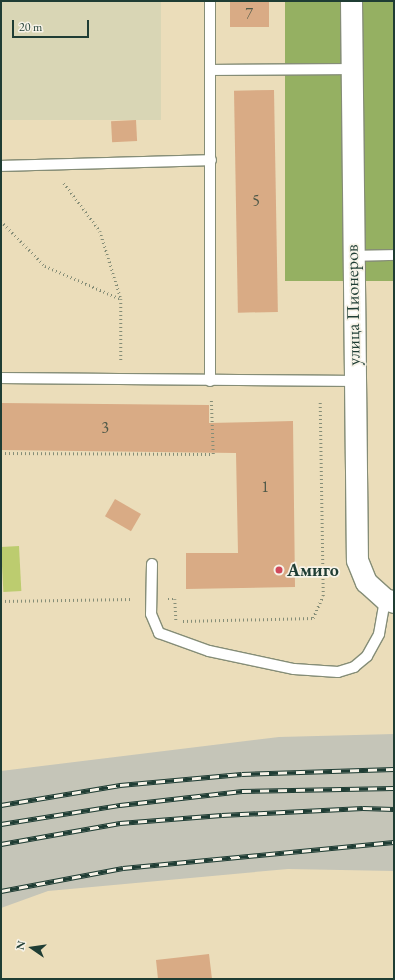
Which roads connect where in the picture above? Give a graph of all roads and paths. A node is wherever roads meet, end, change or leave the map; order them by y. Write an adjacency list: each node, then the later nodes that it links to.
1 (210, 1): 4 (lane)
2 (351, 1): 3 (street, улица Пионеров)
3 (352, 69): 4 (lane); 10 (street, улица Пионеров)
4 (210, 70): 5 (lane)
5 (211, 160): 6 (lane); 14 (lane)
6 (52, 165): 7 (lane); 11 (path)
7 (1, 166)
8 (1, 221): 11 (path)
9 (394, 255): 10 (lane)
10 (353, 256): 16 (street, улица Пионеров)
11 (121, 299): 13 (path)
12 (1, 378): 13 (lane)
13 (121, 380): 14 (lane)
14 (210, 381): 15 (lane); 17 (path)
15 (320, 381): 16 (lane); 19 (path)
16 (354, 381): 21 (street, улица Пионеров)
17 (1, 453)
18 (152, 564): 19 (lane)
19 (151, 599): 20 (path); 21 (lane)
20 (1, 601)
21 (389, 601)

